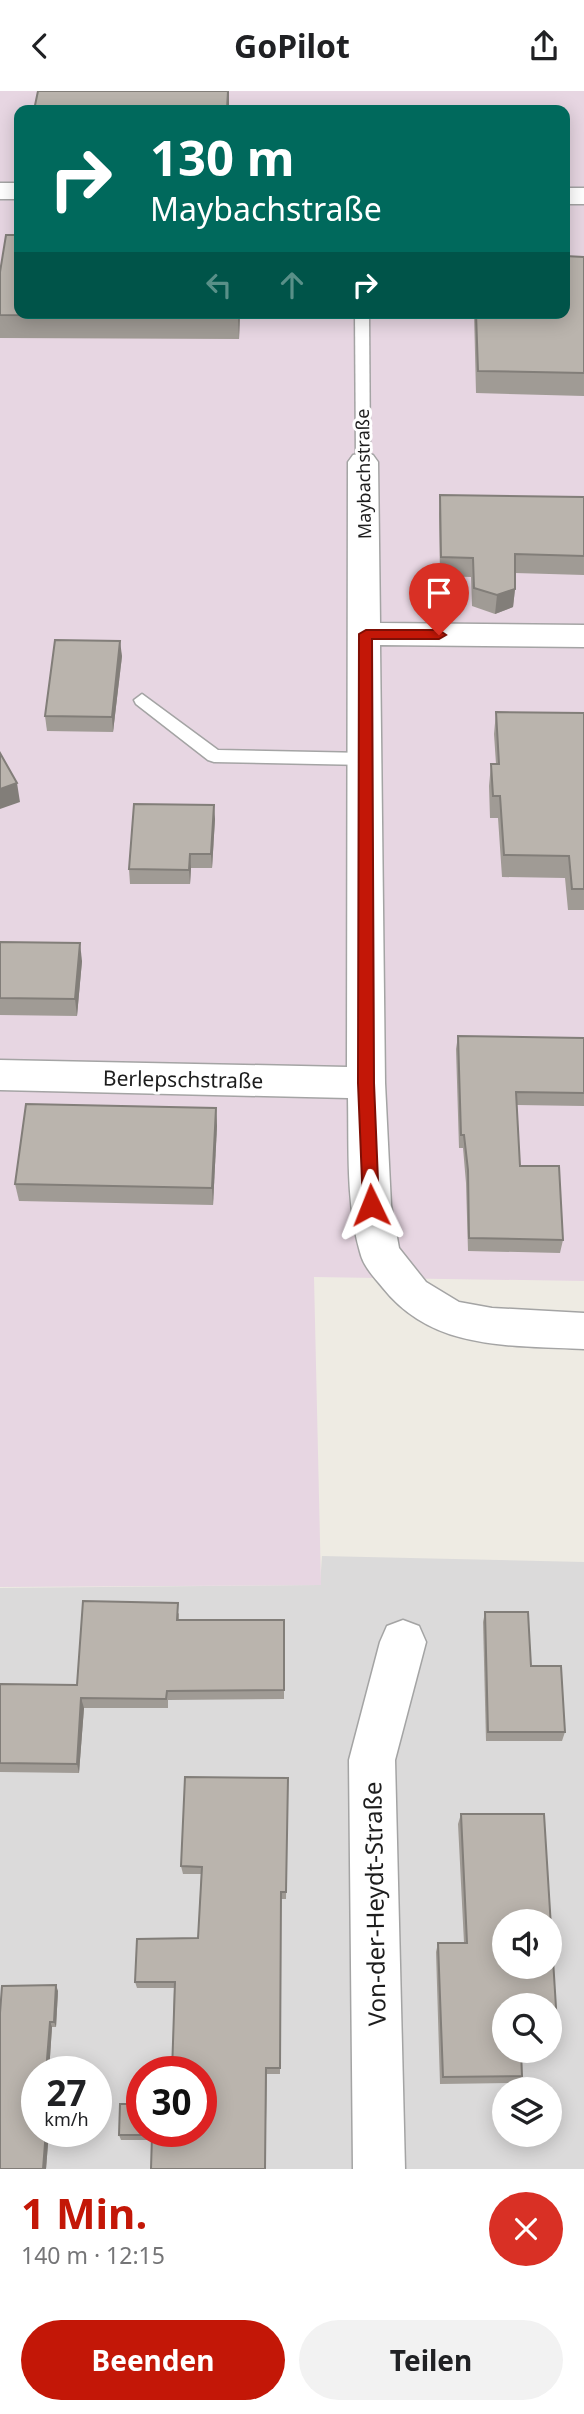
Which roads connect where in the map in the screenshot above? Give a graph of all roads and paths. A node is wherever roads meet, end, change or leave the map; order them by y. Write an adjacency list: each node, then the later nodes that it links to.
1 (362, 319): 2 (lane, Maybachstraße)
2 (363, 462): 3 (street, Maybachstraße)
3 (366, 634): 4 (street); 6 (street, Maybachstraße)
4 (584, 636)
5 (142, 700): 6 (lane)
6 (366, 759): 8 (street, Maybachstraße)
7 (0, 1075): 8 (street, Berlepschstraße)
8 (366, 1083): 9 (street, Maybachstraße)
9 (584, 1331)
10 (403, 1642): 11 (street, Von-der-Heydt-Straße)
11 (379, 2169)

